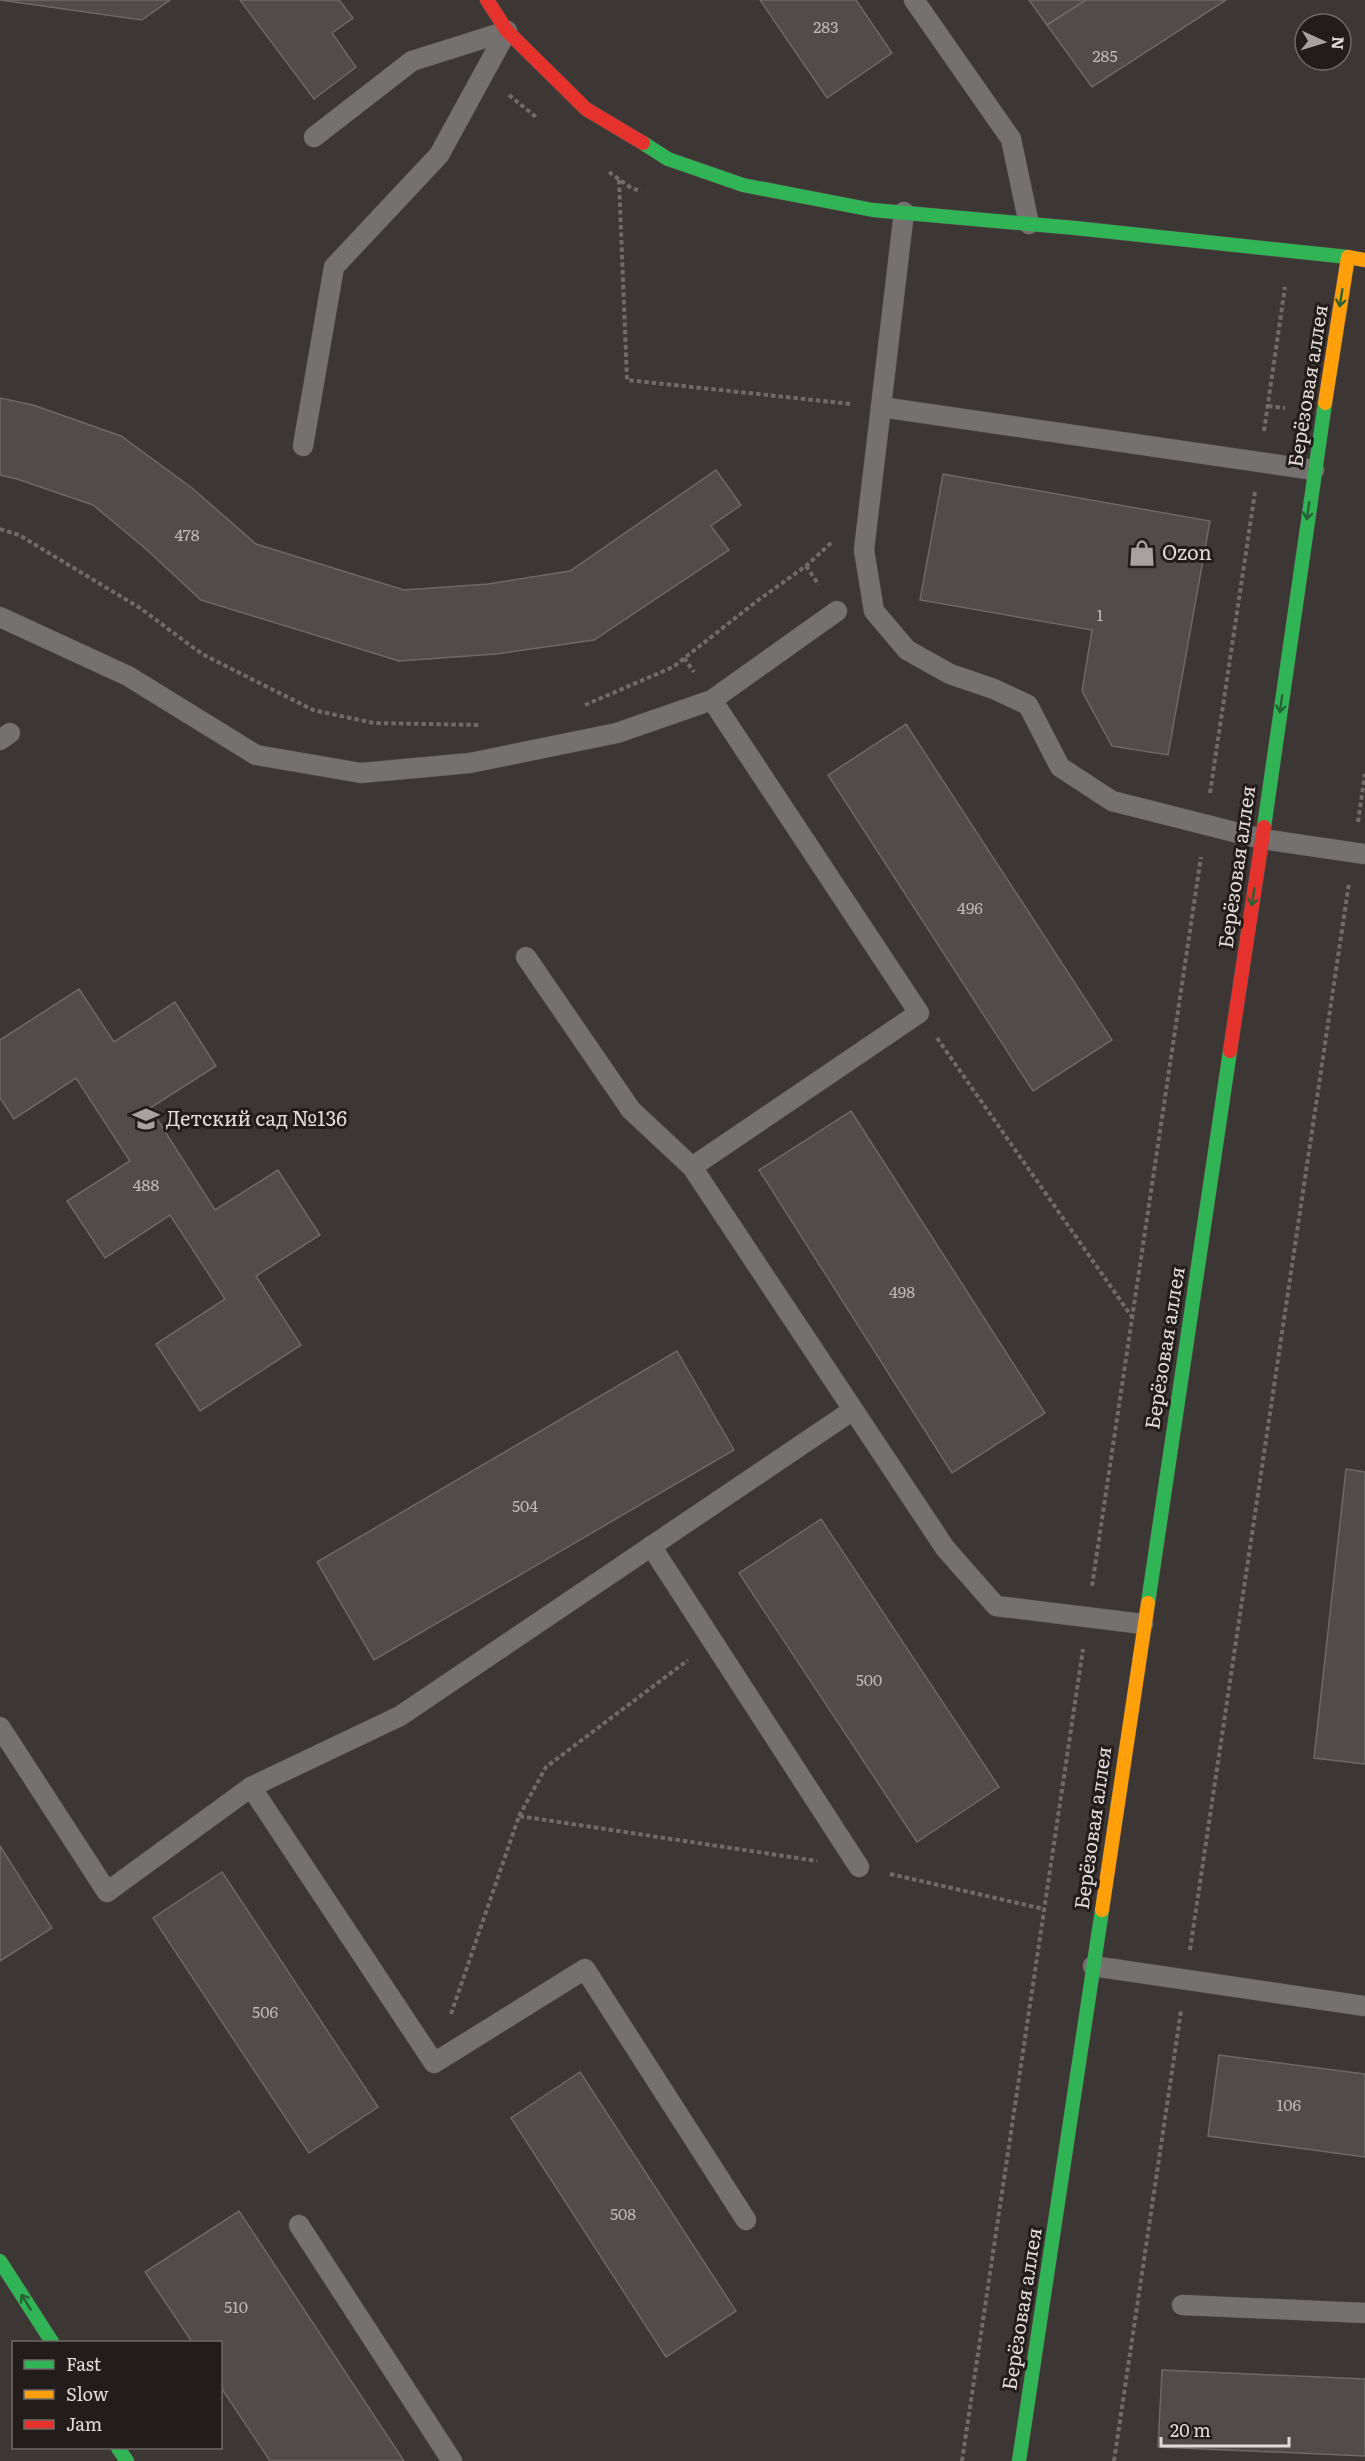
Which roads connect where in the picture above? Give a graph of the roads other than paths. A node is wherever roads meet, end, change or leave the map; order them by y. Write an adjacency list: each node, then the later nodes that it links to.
1 (487, 0): 3 (street)
2 (914, 0): 6 (lane)
3 (507, 31): 4 (lane); 5 (street); 10 (lane)
4 (315, 137)
5 (904, 212): 6 (street); 9 (lane)
6 (1029, 224): 7 (street)
7 (1348, 258): 8 (street); 11 (street, Берёзовая аллея, one-way to 11)
8 (1365, 260)
9 (881, 407): 11 (lane); 15 (lane)
10 (303, 446)
11 (1314, 470): 15 (street, Берёзовая аллея, one-way to 15)
12 (837, 611): 14 (lane)
13 (0, 617): 14 (lane)
14 (712, 700): 18 (lane)
15 (1262, 839): 16 (lane); 21 (street, Берёзовая аллея, one-way to 21)
16 (1359, 853)
17 (526, 957): 18 (lane)
18 (692, 1167): 19 (lane)
19 (853, 1410): 20 (lane); 21 (lane)
20 (651, 1546): 23 (lane); 24 (lane)
21 (1143, 1624): 25 (street, Берёзовая аллея)
22 (0, 1727): 23 (lane)
23 (251, 1787): 27 (lane)
24 (859, 1867)
25 (1093, 1966): 26 (lane); 34 (street, Берёзовая аллея)
26 (1365, 2006)
27 (746, 2220)
28 (299, 2224): 33 (lane)
29 (0, 2260): 32 (street, one-way to 29)
30 (1182, 2305): 31 (lane)
31 (1365, 2313)
32 (51, 2341)
33 (452, 2461)
34 (1018, 2461)

